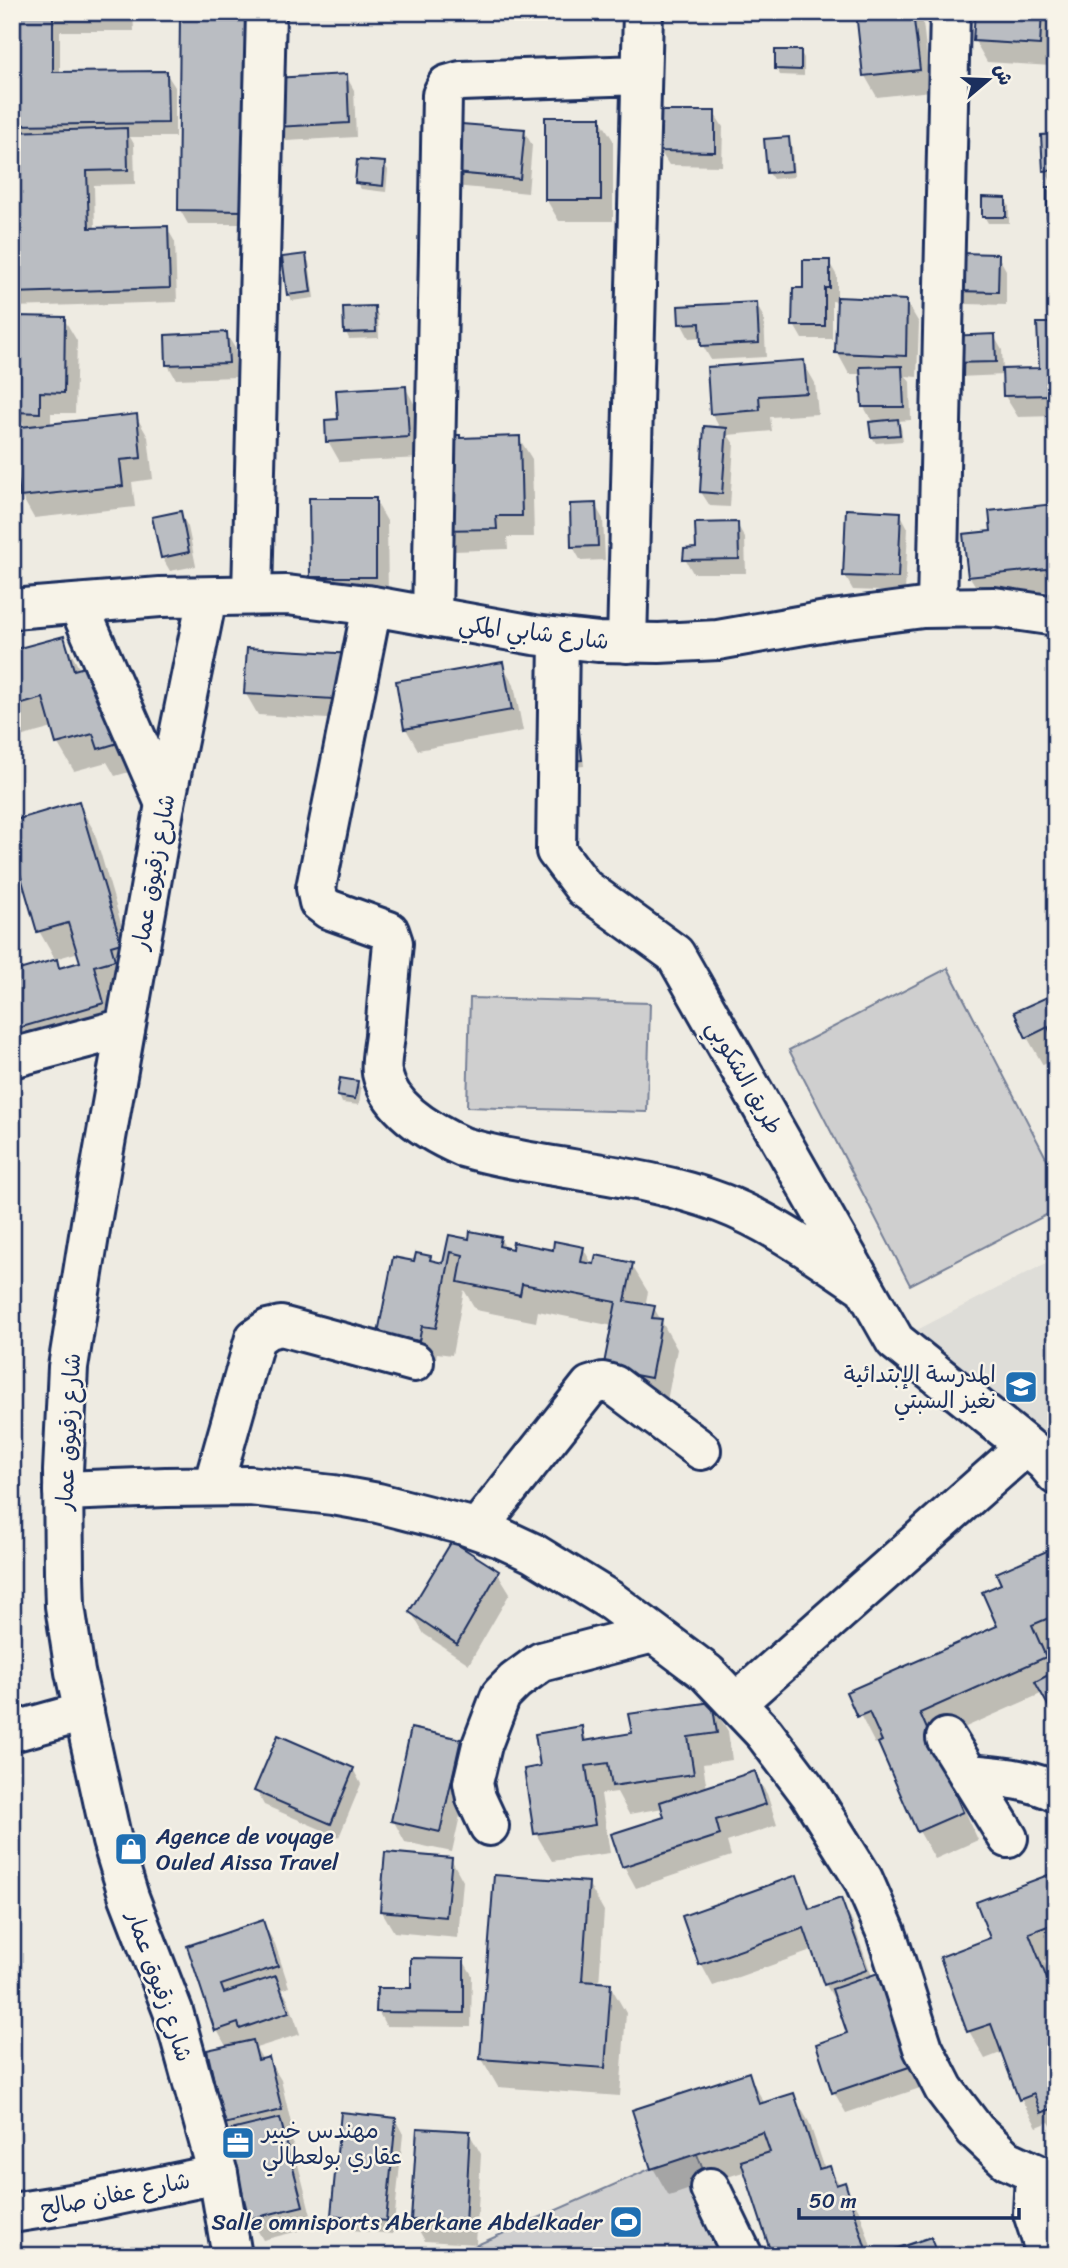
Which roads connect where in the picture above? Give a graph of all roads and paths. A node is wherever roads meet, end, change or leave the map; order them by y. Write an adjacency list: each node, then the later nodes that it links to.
1 (266, 12): 5 (street)
2 (643, 12): 4 (street)
3 (950, 12): 9 (street)
4 (641, 75): 12 (street); 14 (street)
5 (252, 595): 6 (street, شارع شابي المكي); 8 (street, شارع شابي المكي)
6 (207, 597): 7 (street, شارع شابي المكي); 15 (street, شارع زقيوق عمار)
7 (78, 604): 10 (street, شارع شابي المكي); 15 (street)
8 (372, 606): 12 (street, شارع شابي المكي); 18 (street)
9 (937, 607): 11 (street, شارع شابي المكي); 14 (street, شارع شابي المكي)
10 (12, 609)
11 (1056, 616)
12 (432, 617): 13 (street, شارع شابي المكي)
13 (559, 638): 14 (street, شارع شابي المكي); 18 (street, طريق الشكوبي)
14 (627, 643)
15 (165, 804): 16 (street, شارع زقيوق عمار)
16 (125, 1028): 17 (street); 24 (street, شارع زقيوق عمار)
17 (12, 1058)
18 (864, 1287): 20 (street, طريق الشكوبي)
19 (414, 1362): 23 (street)
20 (1026, 1446): 22 (street, طريق الشكوبي); 27 (street)
21 (701, 1450): 25 (street)
22 (1056, 1475)
23 (213, 1486): 24 (street); 25 (street)
24 (63, 1491): 28 (street, شارع زقيوق عمار)
25 (477, 1529): 26 (street)
26 (653, 1633): 27 (street); 33 (street)
27 (736, 1703): 36 (street)
28 (84, 1712): 29 (street); 35 (street, شارع زقيوق عمار)
29 (12, 1732)
30 (946, 1738): 31 (street)
31 (968, 1774): 32 (street); 34 (street)
32 (1056, 1793)
33 (489, 1826)
34 (1008, 1838)
35 (218, 2174): 38 (street, شارع عفان صالح); 39 (street, شارع زقيوق عمار)
36 (1045, 2179): 41 (street)
37 (709, 2188): 40 (street)
38 (12, 2213)
39 (232, 2256)
40 (743, 2256)
41 (1048, 2256)

